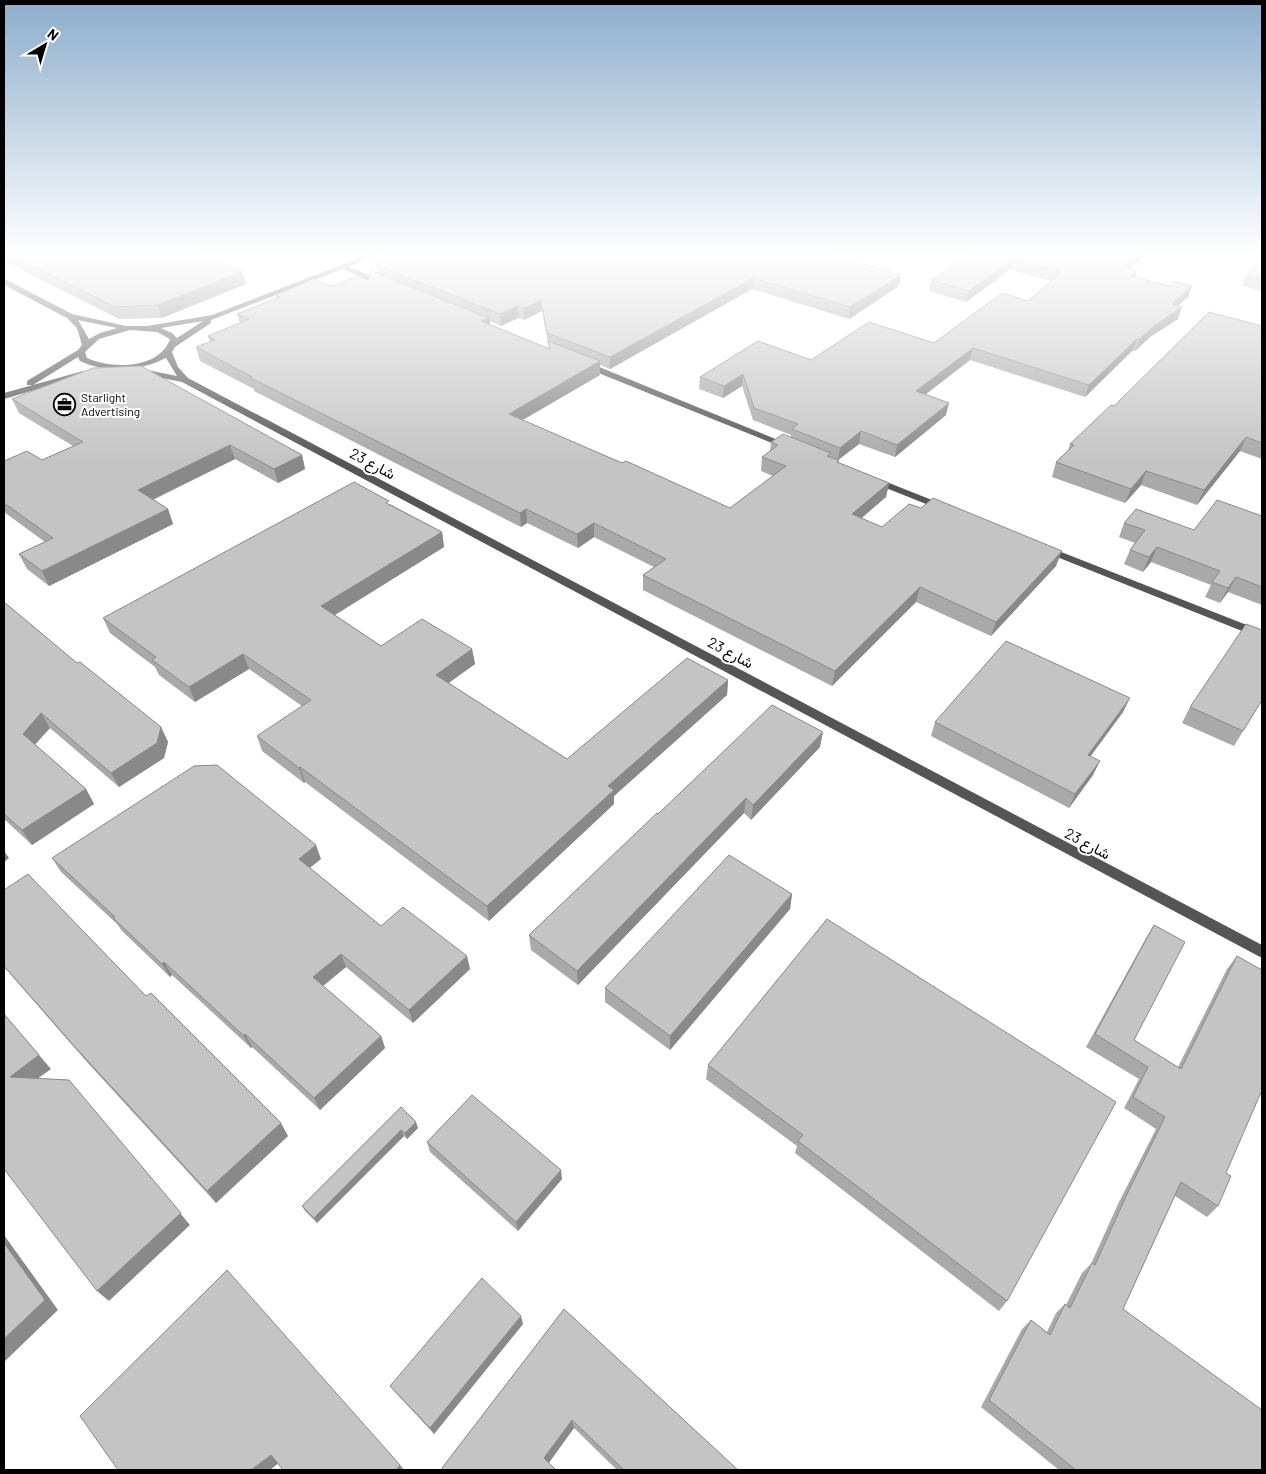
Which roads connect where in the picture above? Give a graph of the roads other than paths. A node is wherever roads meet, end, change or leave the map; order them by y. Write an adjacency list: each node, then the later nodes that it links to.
1 (78, 324): 7 (street)
2 (109, 324): 5 (street)
3 (173, 324): 6 (street)
4 (205, 324): 8 (street)
5 (130, 328): 6 (street); 7 (street)
6 (147, 328): 8 (street)
7 (84, 348): 10 (street); 13 (street)
8 (171, 349): 11 (street); 12 (street, شارع 23)
9 (577, 361): 14 (street)
10 (105, 368): 11 (street); 13 (street)
11 (123, 368): 12 (street, شارع 23)
12 (185, 380): 19 (street, شارع 23)
13 (7, 394)
14 (798, 450)
15 (862, 475): 16 (street)
16 (952, 511)
17 (1039, 546): 18 (street)
18 (1262, 636)
19 (1262, 952)

